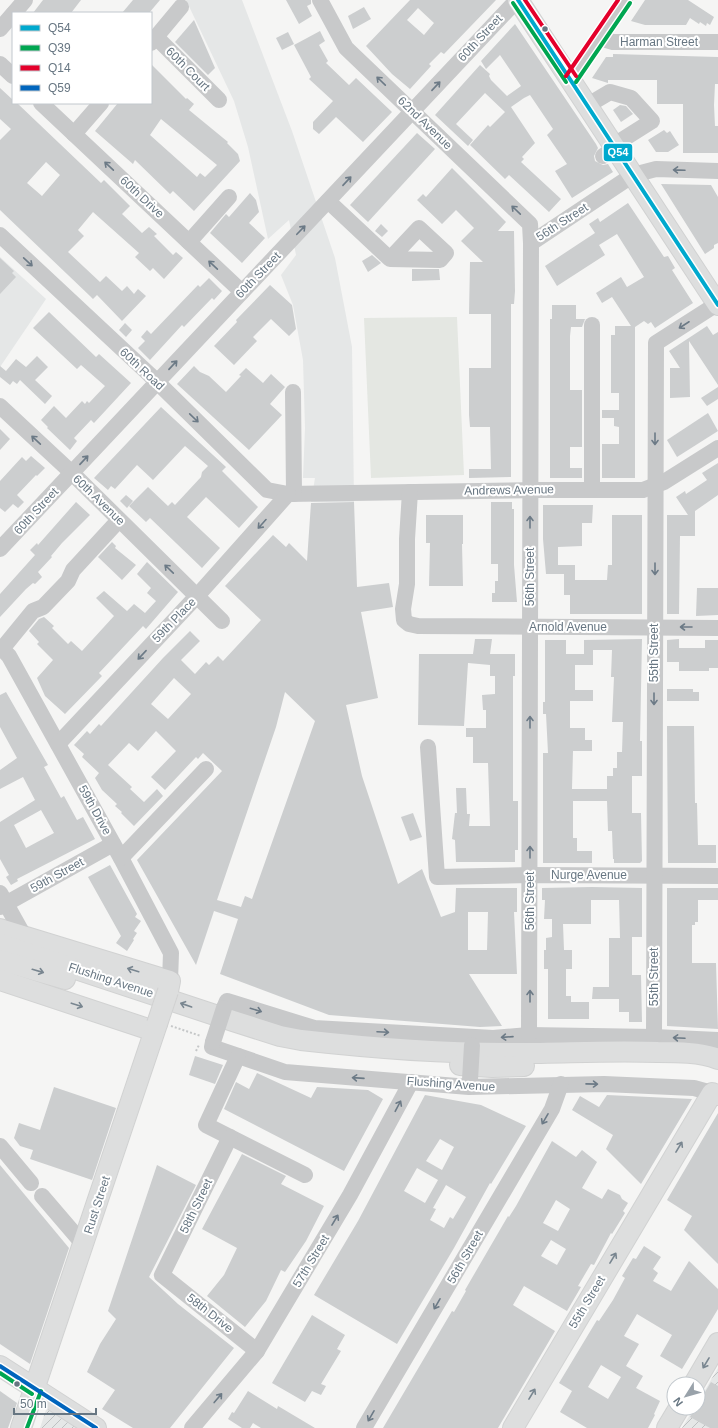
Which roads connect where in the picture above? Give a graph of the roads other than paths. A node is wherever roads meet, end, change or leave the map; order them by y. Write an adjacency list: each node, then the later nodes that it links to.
1 (320, 0): 17 (street, 62nd Avenue, one-way to 1)
2 (518, 0): 12 (main road); 17 (street, 60th Street, one-way to 2)
3 (625, 0): 7 (street)
4 (181, 7): 8 (street)
5 (12, 16): 6 (street)
6 (0, 29)
7 (600, 38): 9 (street, Harman Street); 12 (street)
8 (154, 40): 13 (street, 60th Court)
9 (718, 42)
10 (0, 64): 11 (street)
11 (12, 75)
12 (571, 79): 16 (main road)
13 (219, 100)
14 (42, 104): 18 (street, 60th Drive)
15 (100, 104): 18 (street)
16 (588, 105): 19 (main road); 19 (street)
17 (412, 111): 23 (street, 60th Street, one-way to 17); 26 (street, 62nd Avenue, one-way to 17)
18 (74, 134): 25 (street, 60th Drive, one-way to 18)
19 (611, 150): 21 (main road)
20 (718, 171): 21 (street, 56th Street, one-way to 21)
21 (633, 175): 26 (street, 56th Street); 29 (main road)
22 (229, 197): 25 (street)
23 (324, 205): 27 (street); 28 (street, 60th Street, one-way to 23)
24 (0, 235): 31 (street, 60th Road, one-way to 31)
25 (189, 242): 28 (street, 60th Drive, one-way to 25)
26 (531, 243): 38 (street, 56th Street)
27 (390, 259)
28 (242, 292): 31 (street, 60th Street, one-way to 28)
29 (717, 304): 36 (street, 55th Street, one-way to 36)
30 (592, 325): 37 (street)
31 (157, 382): 35 (street, 60th Street, one-way to 31); 40 (street, 60th Road, one-way to 40)
32 (293, 392): 40 (street)
33 (0, 406): 35 (street, 60th Avenue, one-way to 33)
34 (718, 448): 36 (street, Andrews Avenue)
35 (72, 473): 41 (street, 60th Avenue); 42 (street, 60th Street)
36 (655, 486): 37 (street, Andrews Avenue); 46 (street, 55th Street, one-way to 46)
37 (592, 489): 38 (street, Andrews Avenue)
38 (530, 490): 39 (street, Andrews Avenue); 45 (street, 56th Street, one-way to 38)
39 (410, 492): 40 (street, Andrews Avenue); 45 (street, Arnold Avenue)
40 (296, 494): 43 (street, 59th Place, one-way to 43)
41 (119, 520): 43 (street, 60th Avenue, one-way to 41); 48 (street)
42 (0, 549)
43 (197, 596): 44 (street, 60th Avenue); 49 (street, 59th Place, one-way to 49)
44 (222, 621)
45 (530, 627): 46 (street, Arnold Avenue); 54 (street, 56th Street, one-way to 45)
46 (654, 627): 47 (street, Arnold Avenue, one-way to 46); 55 (street, 55th Street, one-way to 55)
47 (718, 628)
48 (1, 648): 49 (street, 59th Drive)
49 (58, 744): 52 (street, 59th Drive)
50 (428, 747): 54 (street, Nurge Avenue)
51 (206, 769): 53 (street)
52 (113, 844): 53 (street, 59th Drive); 57 (street, 59th Street)
53 (121, 858): 63 (street, 59th Drive)
54 (530, 875): 55 (street, Nurge Avenue); 65 (street, 56th Street, one-way to 54)
55 (654, 876): 56 (street, Nurge Avenue); 66 (street, 55th Street)
56 (718, 876)
57 (2, 901): 59 (street)
58 (0, 929): 59 (main road)
59 (24, 936): 63 (main road, one-way to 59)
60 (0, 944): 70 (main road, Flushing Avenue, one-way to 60)
61 (0, 960): 71 (main road, Flushing Avenue, one-way to 71)
62 (0, 980): 64 (main road, one-way to 64)
63 (169, 986): 64 (main road, Rust Street, bridge)
64 (159, 1026): 81 (main road, Rust Street)
65 (529, 1035): 66 (street); 68 (street, one-way to 68)
66 (654, 1037): 67 (street, one-way to 66)
67 (718, 1040)
68 (472, 1041): 69 (street, Flushing Avenue, one-way to 68, bridge); 73 (street, bridge)
69 (238, 1056): 72 (street, Flushing Avenue, one-way to 69); 76 (street)
70 (718, 1059)
71 (718, 1073)
72 (411, 1082): 73 (street, Flushing Avenue); 84 (street, 57th Street, one-way to 72)
73 (469, 1084): 74 (street, Flushing Avenue)
74 (561, 1084): 75 (street, Flushing Avenue, one-way to 75); 92 (street, 56th Street, one-way to 92)
75 (715, 1094): 93 (main road, 55th Street, one-way to 75)
76 (230, 1137): 78 (street); 82 (street, 58th Street)
77 (0, 1146): 79 (street)
78 (305, 1175)
79 (31, 1183)
80 (42, 1196): 81 (street)
81 (84, 1245): 87 (main road, Rust Street)
82 (162, 1275): 84 (street, 58th Drive)
83 (718, 1343): 86 (main road, one-way to 86)
84 (257, 1351): 91 (street, 57th Street, one-way to 84)
85 (0, 1366): 87 (main road)
86 (699, 1376)
87 (35, 1388): 89 (main road, Rust Street); 90 (main road)
88 (675, 1416): 94 (main road)
89 (21, 1428)
90 (96, 1428)
91 (192, 1428)
92 (364, 1428)
93 (513, 1428)
94 (668, 1428)

